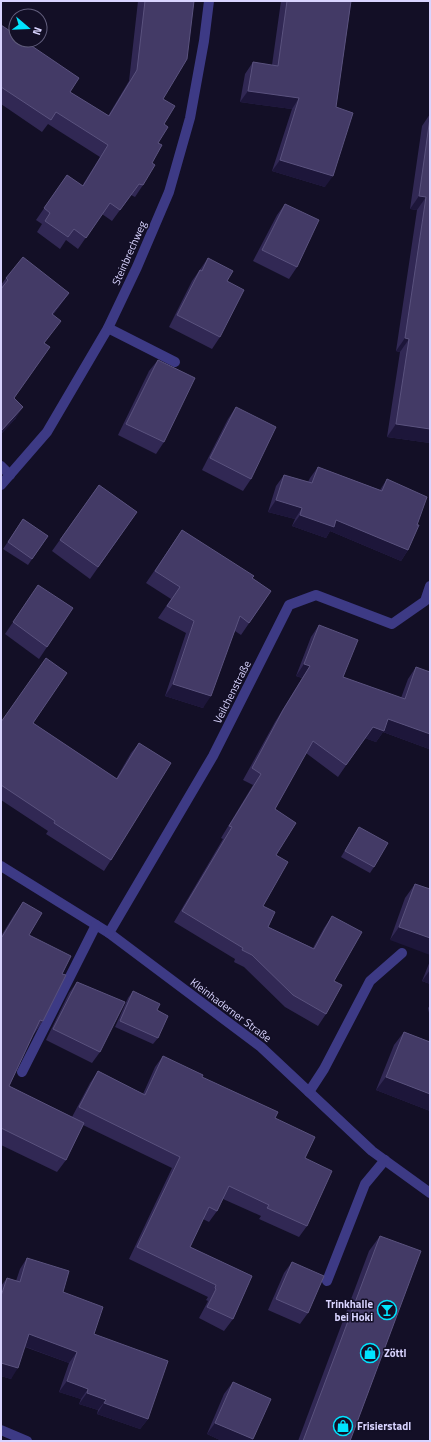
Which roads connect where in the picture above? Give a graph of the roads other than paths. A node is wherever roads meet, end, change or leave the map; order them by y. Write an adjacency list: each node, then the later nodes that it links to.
1 (210, 1): 2 (street, Steinbrechweg)
2 (108, 328): 3 (street); 5 (street, Steinbrechweg)
3 (175, 362)
4 (1, 466): 5 (street)
5 (10, 475): 6 (street, Steinbrechweg)
6 (1, 485)
7 (430, 586): 10 (street, Veilchenstraße)
8 (1, 866): 9 (street, Kleinhaderner Straße)
9 (96, 925): 10 (street, Kleinhaderner Straße); 12 (street)
10 (109, 933): 13 (street, Kleinhaderner Straße)
11 (402, 953): 13 (street)
12 (22, 1072)
13 (309, 1092): 14 (street, Kleinhaderner Straße)
14 (385, 1160): 15 (street, Kleinhaderner Straße); 16 (street)
15 (430, 1193)
16 (327, 1281)
17 (1, 1430): 18 (street)
18 (27, 1441)

